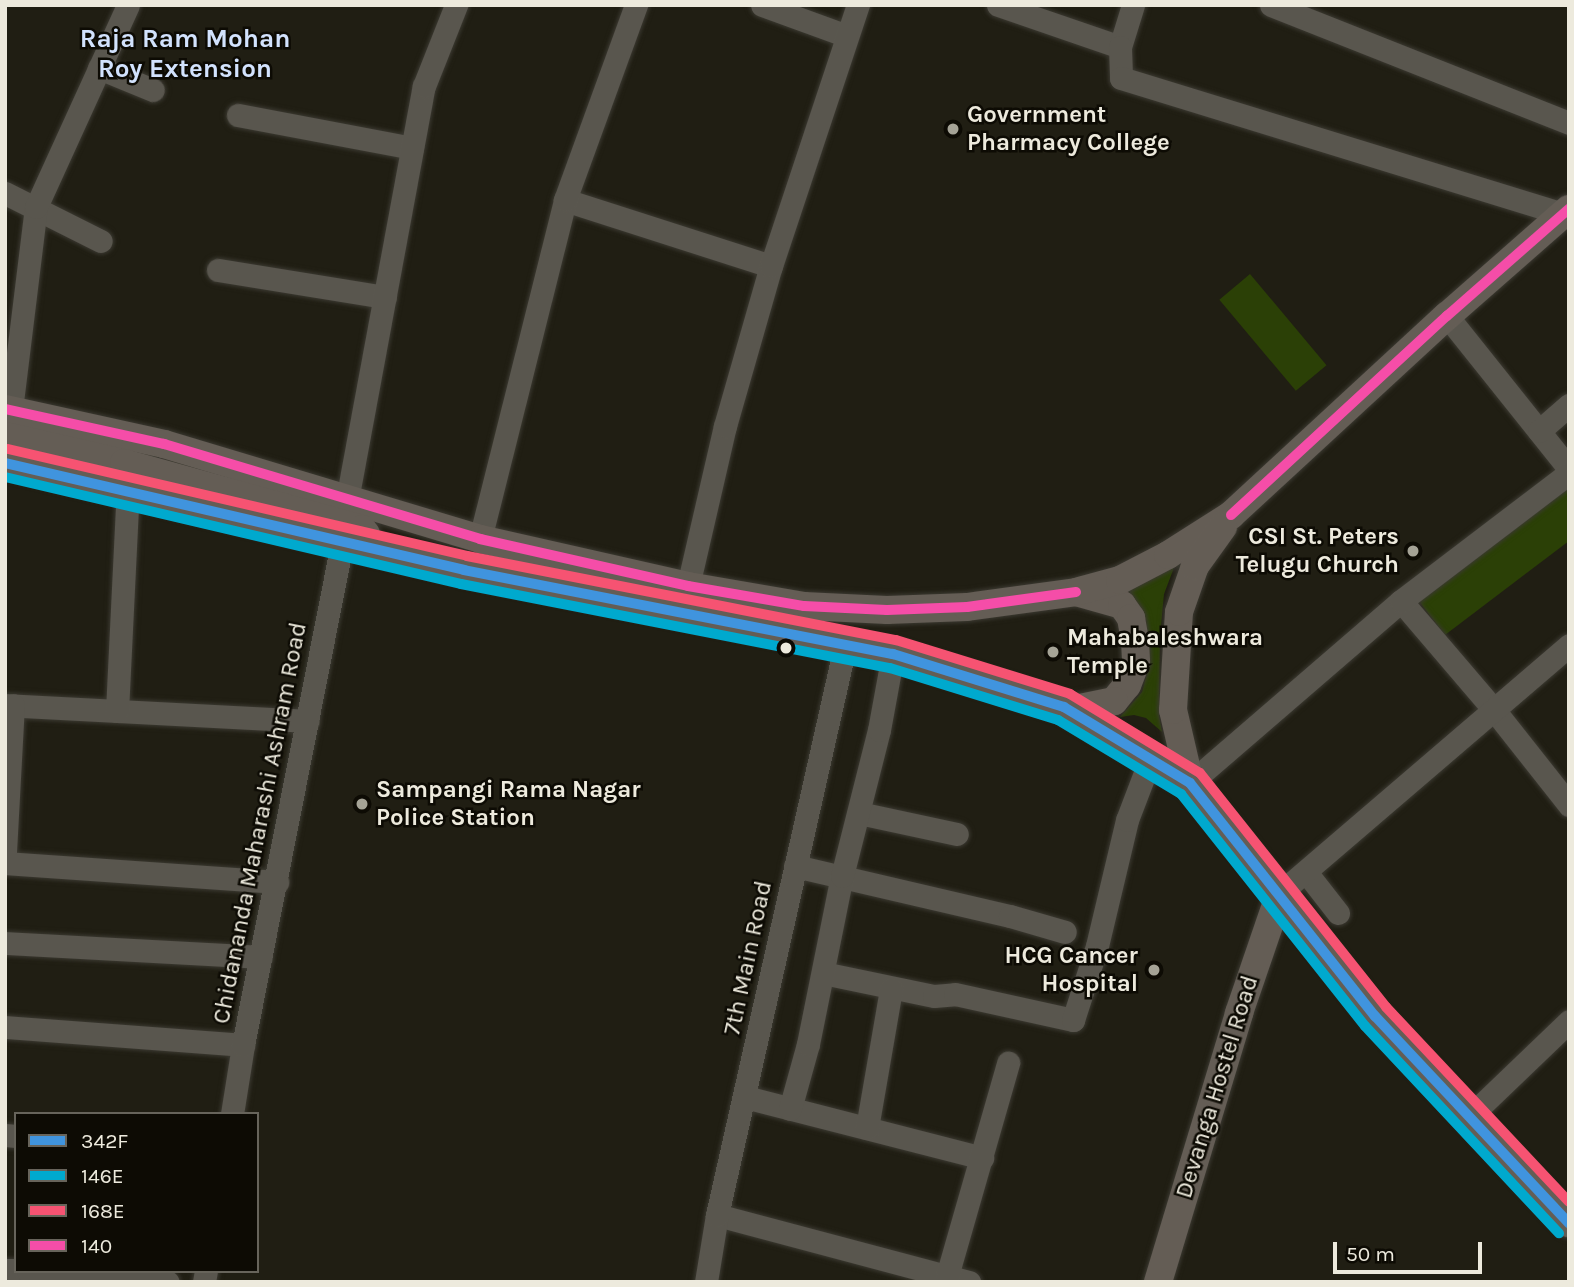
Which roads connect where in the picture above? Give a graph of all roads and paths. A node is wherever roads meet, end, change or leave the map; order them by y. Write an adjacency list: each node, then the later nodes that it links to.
1 (128, 5): 11 (street)
2 (456, 5): 15 (street, Chidananda Maharashi Ashram Road)
3 (636, 5): 17 (street)
4 (762, 5): 9 (street)
5 (858, 5): 9 (street)
6 (998, 5): 10 (street)
7 (1133, 5): 10 (street)
8 (1271, 5): 14 (street)
9 (847, 36): 21 (street)
10 (1120, 47): 19 (street)
11 (99, 68): 12 (street); 18 (street)
12 (153, 90)
13 (238, 115): 15 (street)
14 (1569, 123)
15 (412, 148): 23 (street, Chidananda Maharashi Ashram Road)
16 (5, 193): 18 (street)
17 (565, 200): 21 (street); 33 (street)
18 (36, 206): 20 (street); 26 (street)
19 (1565, 212): 24 (main road)
20 (102, 241)
21 (771, 265): 34 (street)
22 (218, 270): 23 (street)
23 (385, 296): 32 (street, Chidananda Maharashi Ashram Road)
24 (1447, 316): 27 (street); 31 (main road)
25 (1569, 405): 27 (street)
26 (7, 418): 32 (main road)
27 (1539, 431): 29 (street)
28 (5, 463): 30 (main road)
29 (1569, 471): 36 (street)
30 (128, 490): 32 (main road); 43 (street)
31 (1231, 515): 35 (main road); 46 (main road)
32 (342, 522): 33 (main road); 38 (main road); 44 (street, Chidananda Maharashi Ashram Road)
33 (480, 539): 34 (main road)
34 (688, 586): 35 (main road)
35 (1076, 592): 41 (main road)
36 (1401, 601): 42 (street); 46 (street)
37 (1569, 645): 42 (street)
38 (845, 646): 39 (main road); 52 (street, 7th Main Road)
39 (892, 654): 41 (main road); 48 (street)
40 (9, 705): 43 (street); 50 (street)
41 (1070, 710): 45 (main road)
42 (1494, 710): 47 (street); 53 (street)
43 (117, 711): 44 (street)
44 (308, 720): 55 (street, Chidananda Maharashi Ashram Road)
45 (1151, 757): 46 (main road); 62 (street)
46 (1189, 783): 56 (main road)
47 (1569, 805)
48 (859, 813): 49 (street); 54 (street)
49 (957, 834)
50 (5, 852)
51 (5, 863): 55 (street)
52 (794, 866): 54 (street); 67 (street, 7th Main Road)
53 (1306, 872): 56 (street); 57 (street)
54 (842, 876): 58 (street); 61 (street)
55 (277, 882): 60 (street, Chidananda Maharashi Ashram Road)
56 (1280, 893): 70 (main road); 80 (main road, Devanga Hostel Road)
57 (1338, 913)
58 (1065, 932)
59 (5, 943): 60 (street)
60 (261, 957): 65 (street, Chidananda Maharashi Ashram Road)
61 (823, 973): 62 (street); 68 (street)
62 (891, 989): 71 (street)
63 (1569, 1021): 70 (street)
64 (5, 1027): 65 (street)
65 (243, 1045): 69 (street, Chidananda Maharashi Ashram Road)
66 (1008, 1063): 72 (street)
67 (745, 1097): 68 (street); 73 (street, 7th Main Road)
68 (790, 1109): 71 (street)
69 (232, 1112)
70 (1470, 1116): 74 (main road)
71 (867, 1128): 72 (street)
72 (982, 1158): 76 (street)
73 (717, 1215): 76 (street); 78 (street, 7th Main Road)
74 (1569, 1223)
75 (53, 1273): 77 (street)
76 (947, 1276): 79 (street)
77 (168, 1282)
78 (706, 1282)
79 (969, 1282)
80 (1158, 1282)

